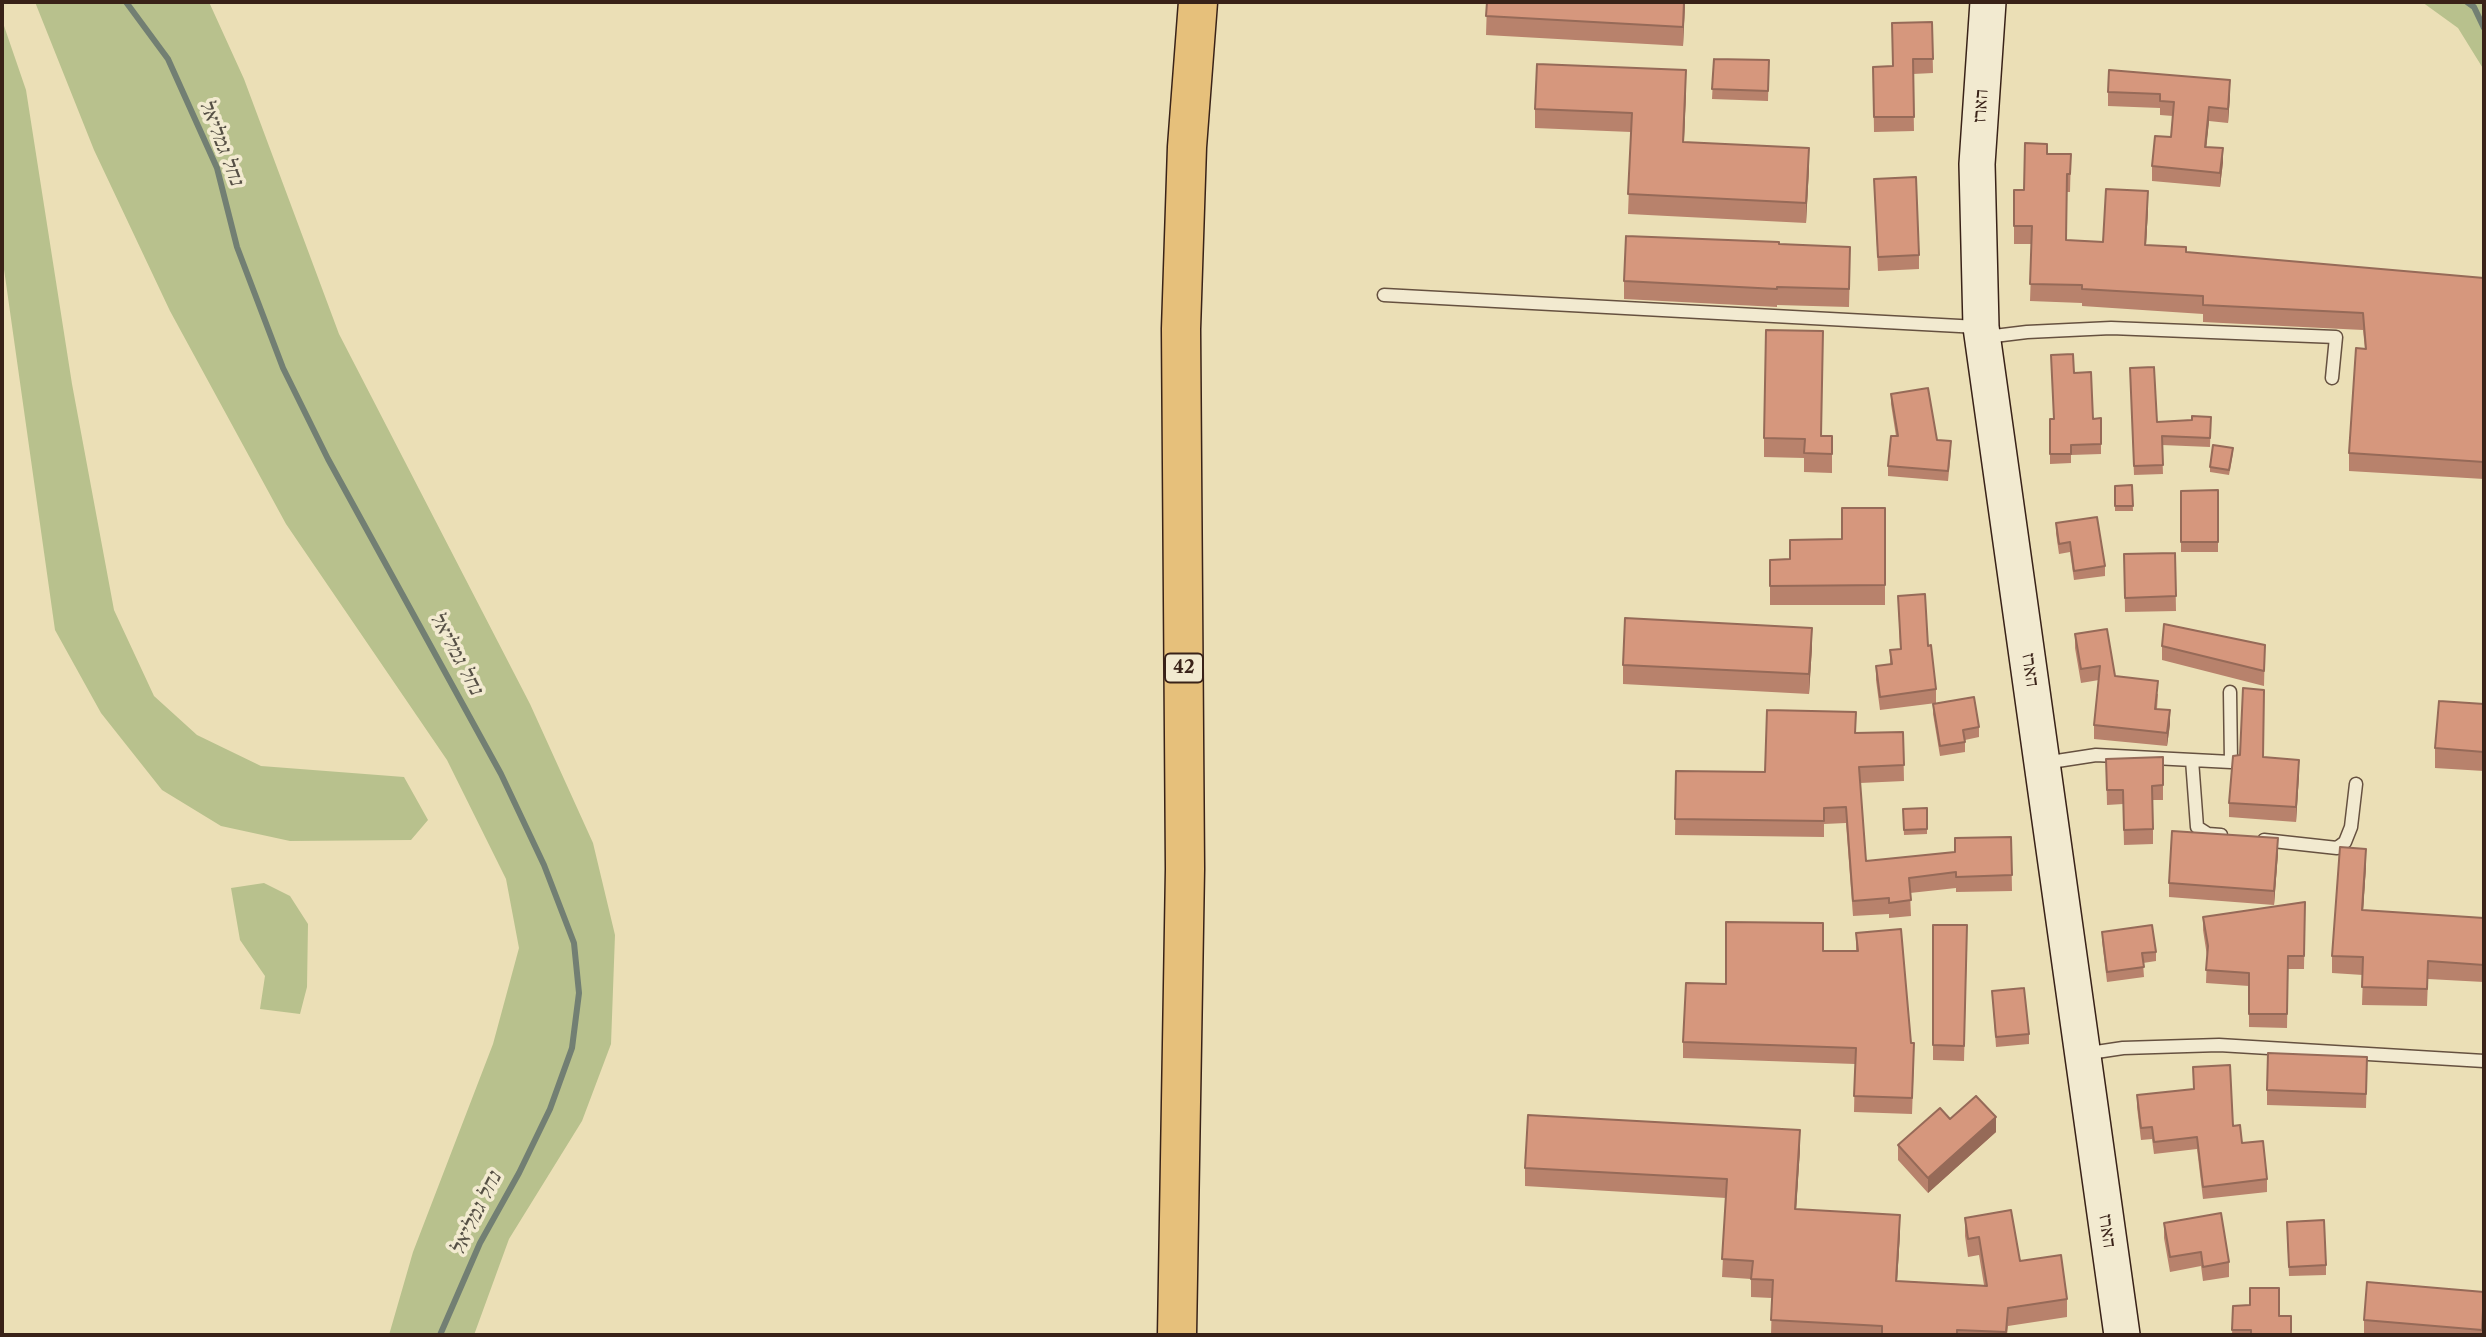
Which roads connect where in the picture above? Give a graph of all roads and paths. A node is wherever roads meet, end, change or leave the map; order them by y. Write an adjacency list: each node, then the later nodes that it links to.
1 (1198, 2): 12 (highway, 42)
2 (1988, 2): 4 (street, הארז)
3 (1384, 295): 4 (lane)
4 (1983, 332): 5 (lane); 8 (street, הארז)
5 (2332, 378)
6 (2230, 692): 7 (lane)
7 (2192, 760): 8 (lane); 9 (lane)
8 (2043, 763): 10 (street, הארז)
9 (2356, 784)
10 (2083, 1054): 11 (lane); 13 (street, הארז)
11 (2484, 1061)
12 (1177, 1335)
13 (2122, 1335)

